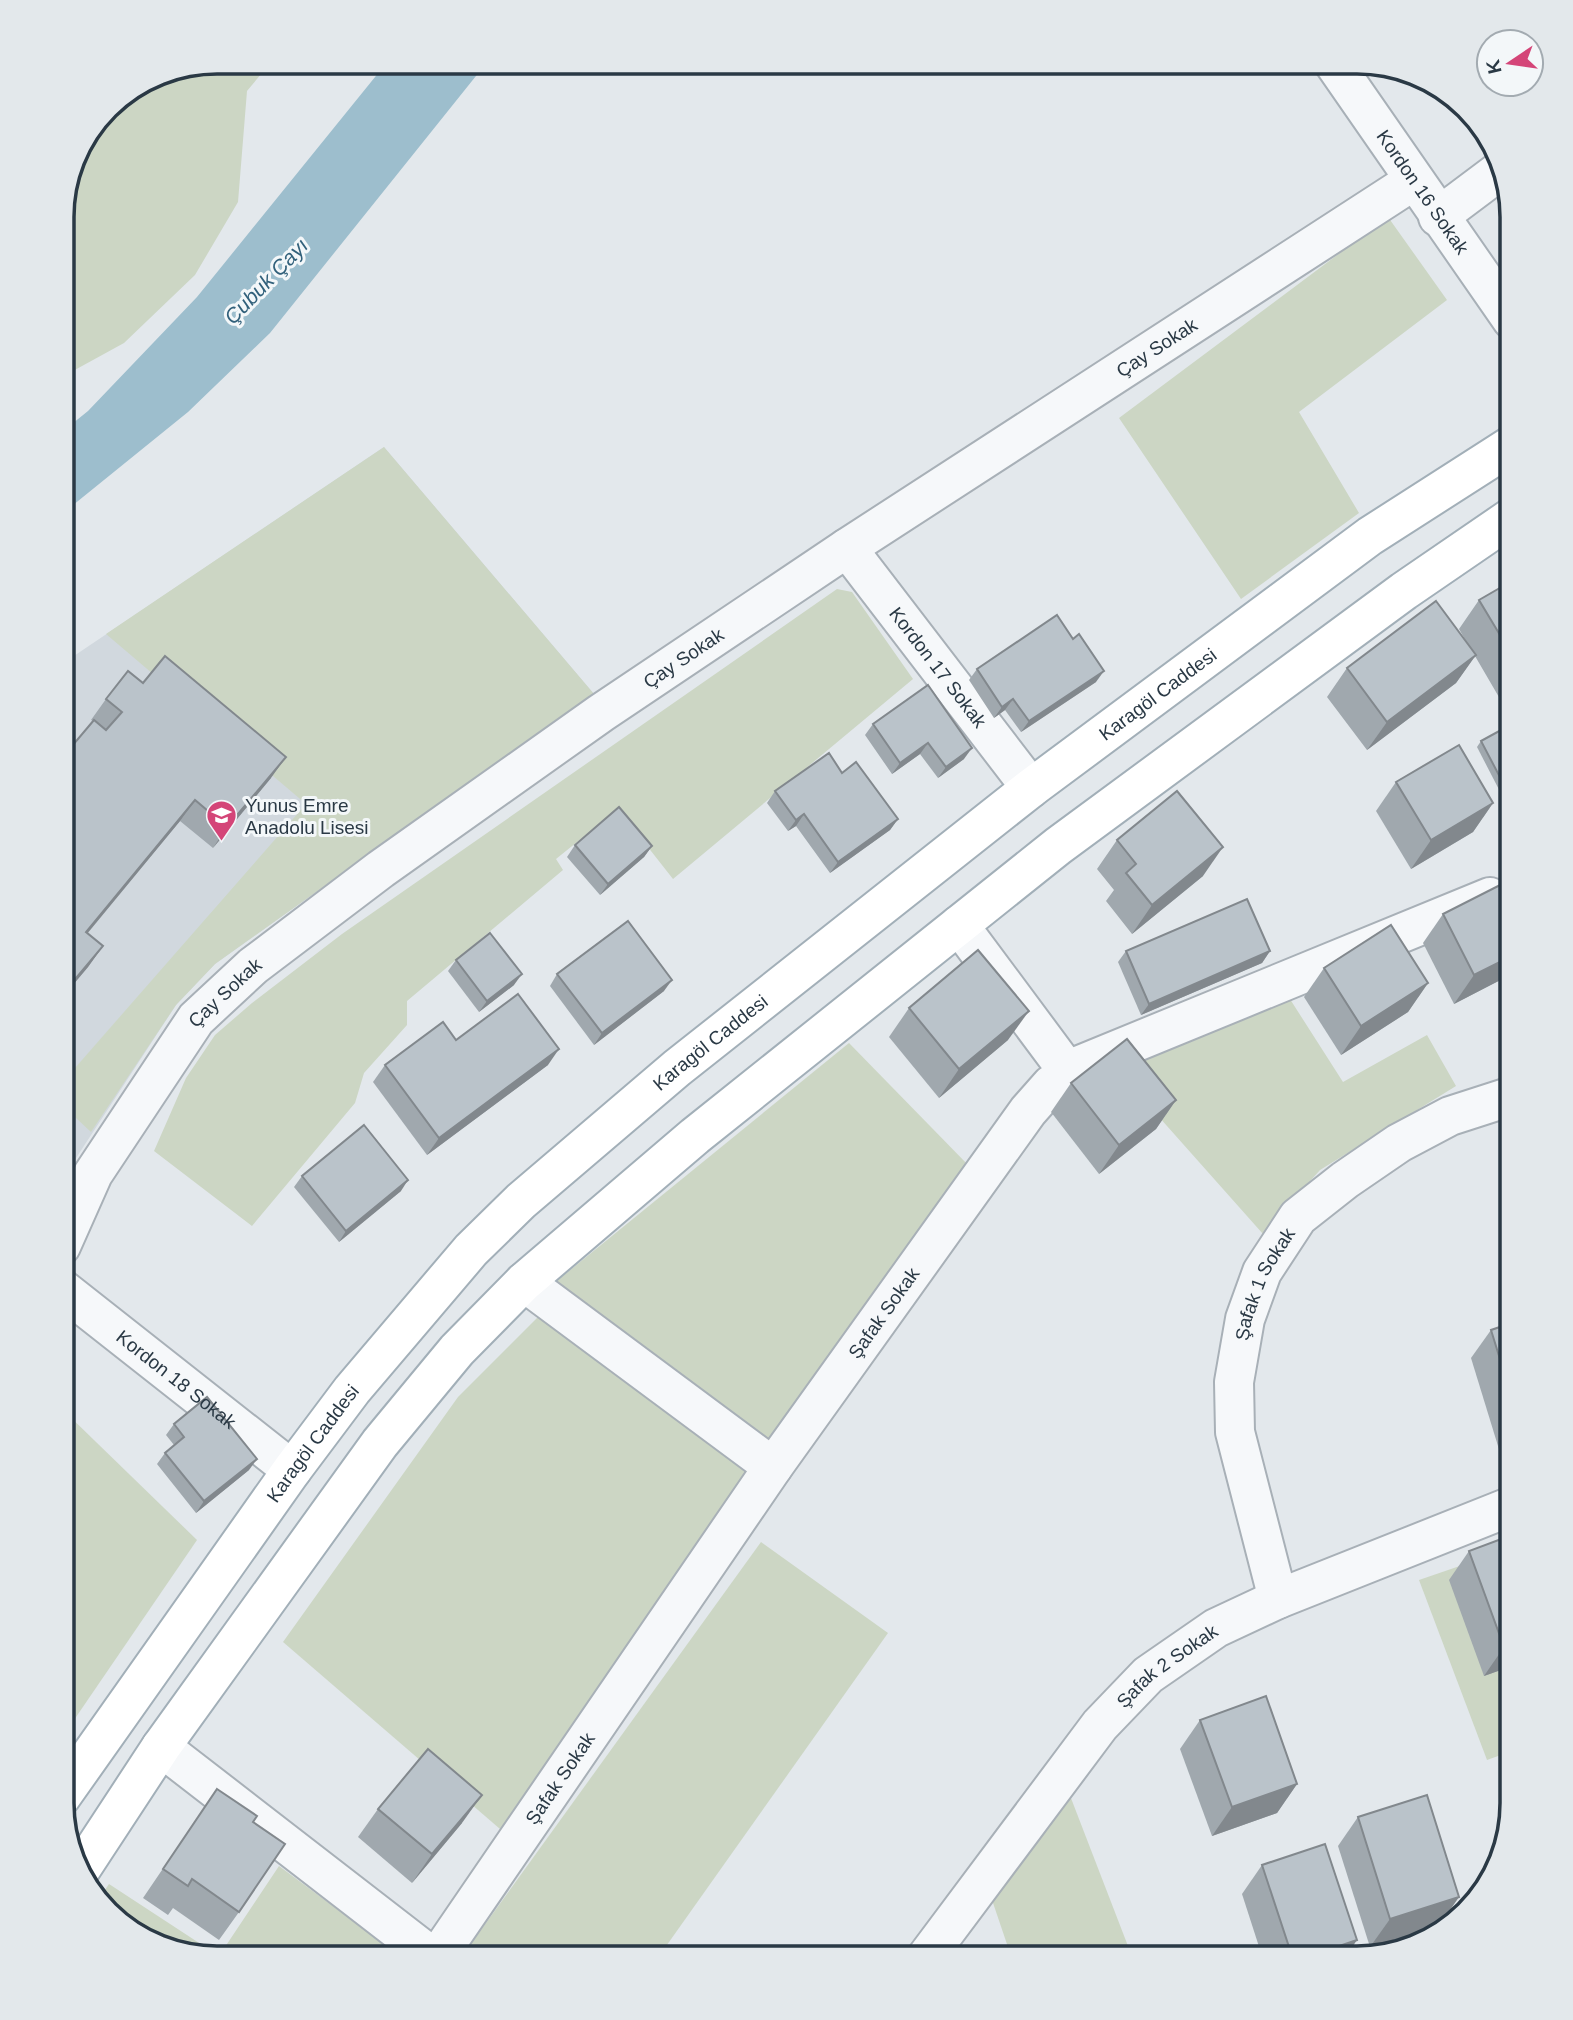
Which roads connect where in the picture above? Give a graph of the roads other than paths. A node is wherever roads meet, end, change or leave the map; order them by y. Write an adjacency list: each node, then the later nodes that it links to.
1 (1341, 74): 3 (street, Kordon 16 Sokak)
2 (1494, 176): 4 (street)
3 (1413, 181): 4 (street, Kordon 16 Sokak); 8 (street, Çay Sokak)
4 (1438, 217): 5 (street, Kordon 16 Sokak)
5 (1500, 303)
6 (1500, 453): 9 (main road, Karagöl Caddesi)
7 (1500, 525): 11 (main road)
8 (847, 548): 9 (street, Kordon 17 Sokak); 14 (street, Çay Sokak)
9 (1031, 788): 18 (main road, Karagöl Caddesi)
10 (1500, 893): 12 (street, Şafak Sokak)
11 (958, 925): 12 (street); 15 (main road)
12 (1069, 1073): 17 (street, Şafak Sokak)
13 (1500, 1100): 20 (street, Şafak 1 Sokak)
14 (74, 1217)
15 (524, 1282): 17 (street); 21 (main road)
16 (74, 1298): 18 (street, Kordon 18 Sokak)
17 (773, 1467): 25 (street, Şafak Sokak)
18 (292, 1470): 22 (main road, Karagöl Caddesi)
19 (1500, 1511): 20 (street, Şafak 2 Sokak)
20 (1278, 1599): 26 (street, Şafak 2 Sokak)
21 (161, 1747): 23 (main road); 24 (street)
22 (74, 1779)
23 (86, 1861)
24 (418, 1946)
25 (444, 1946)
26 (935, 1946)

